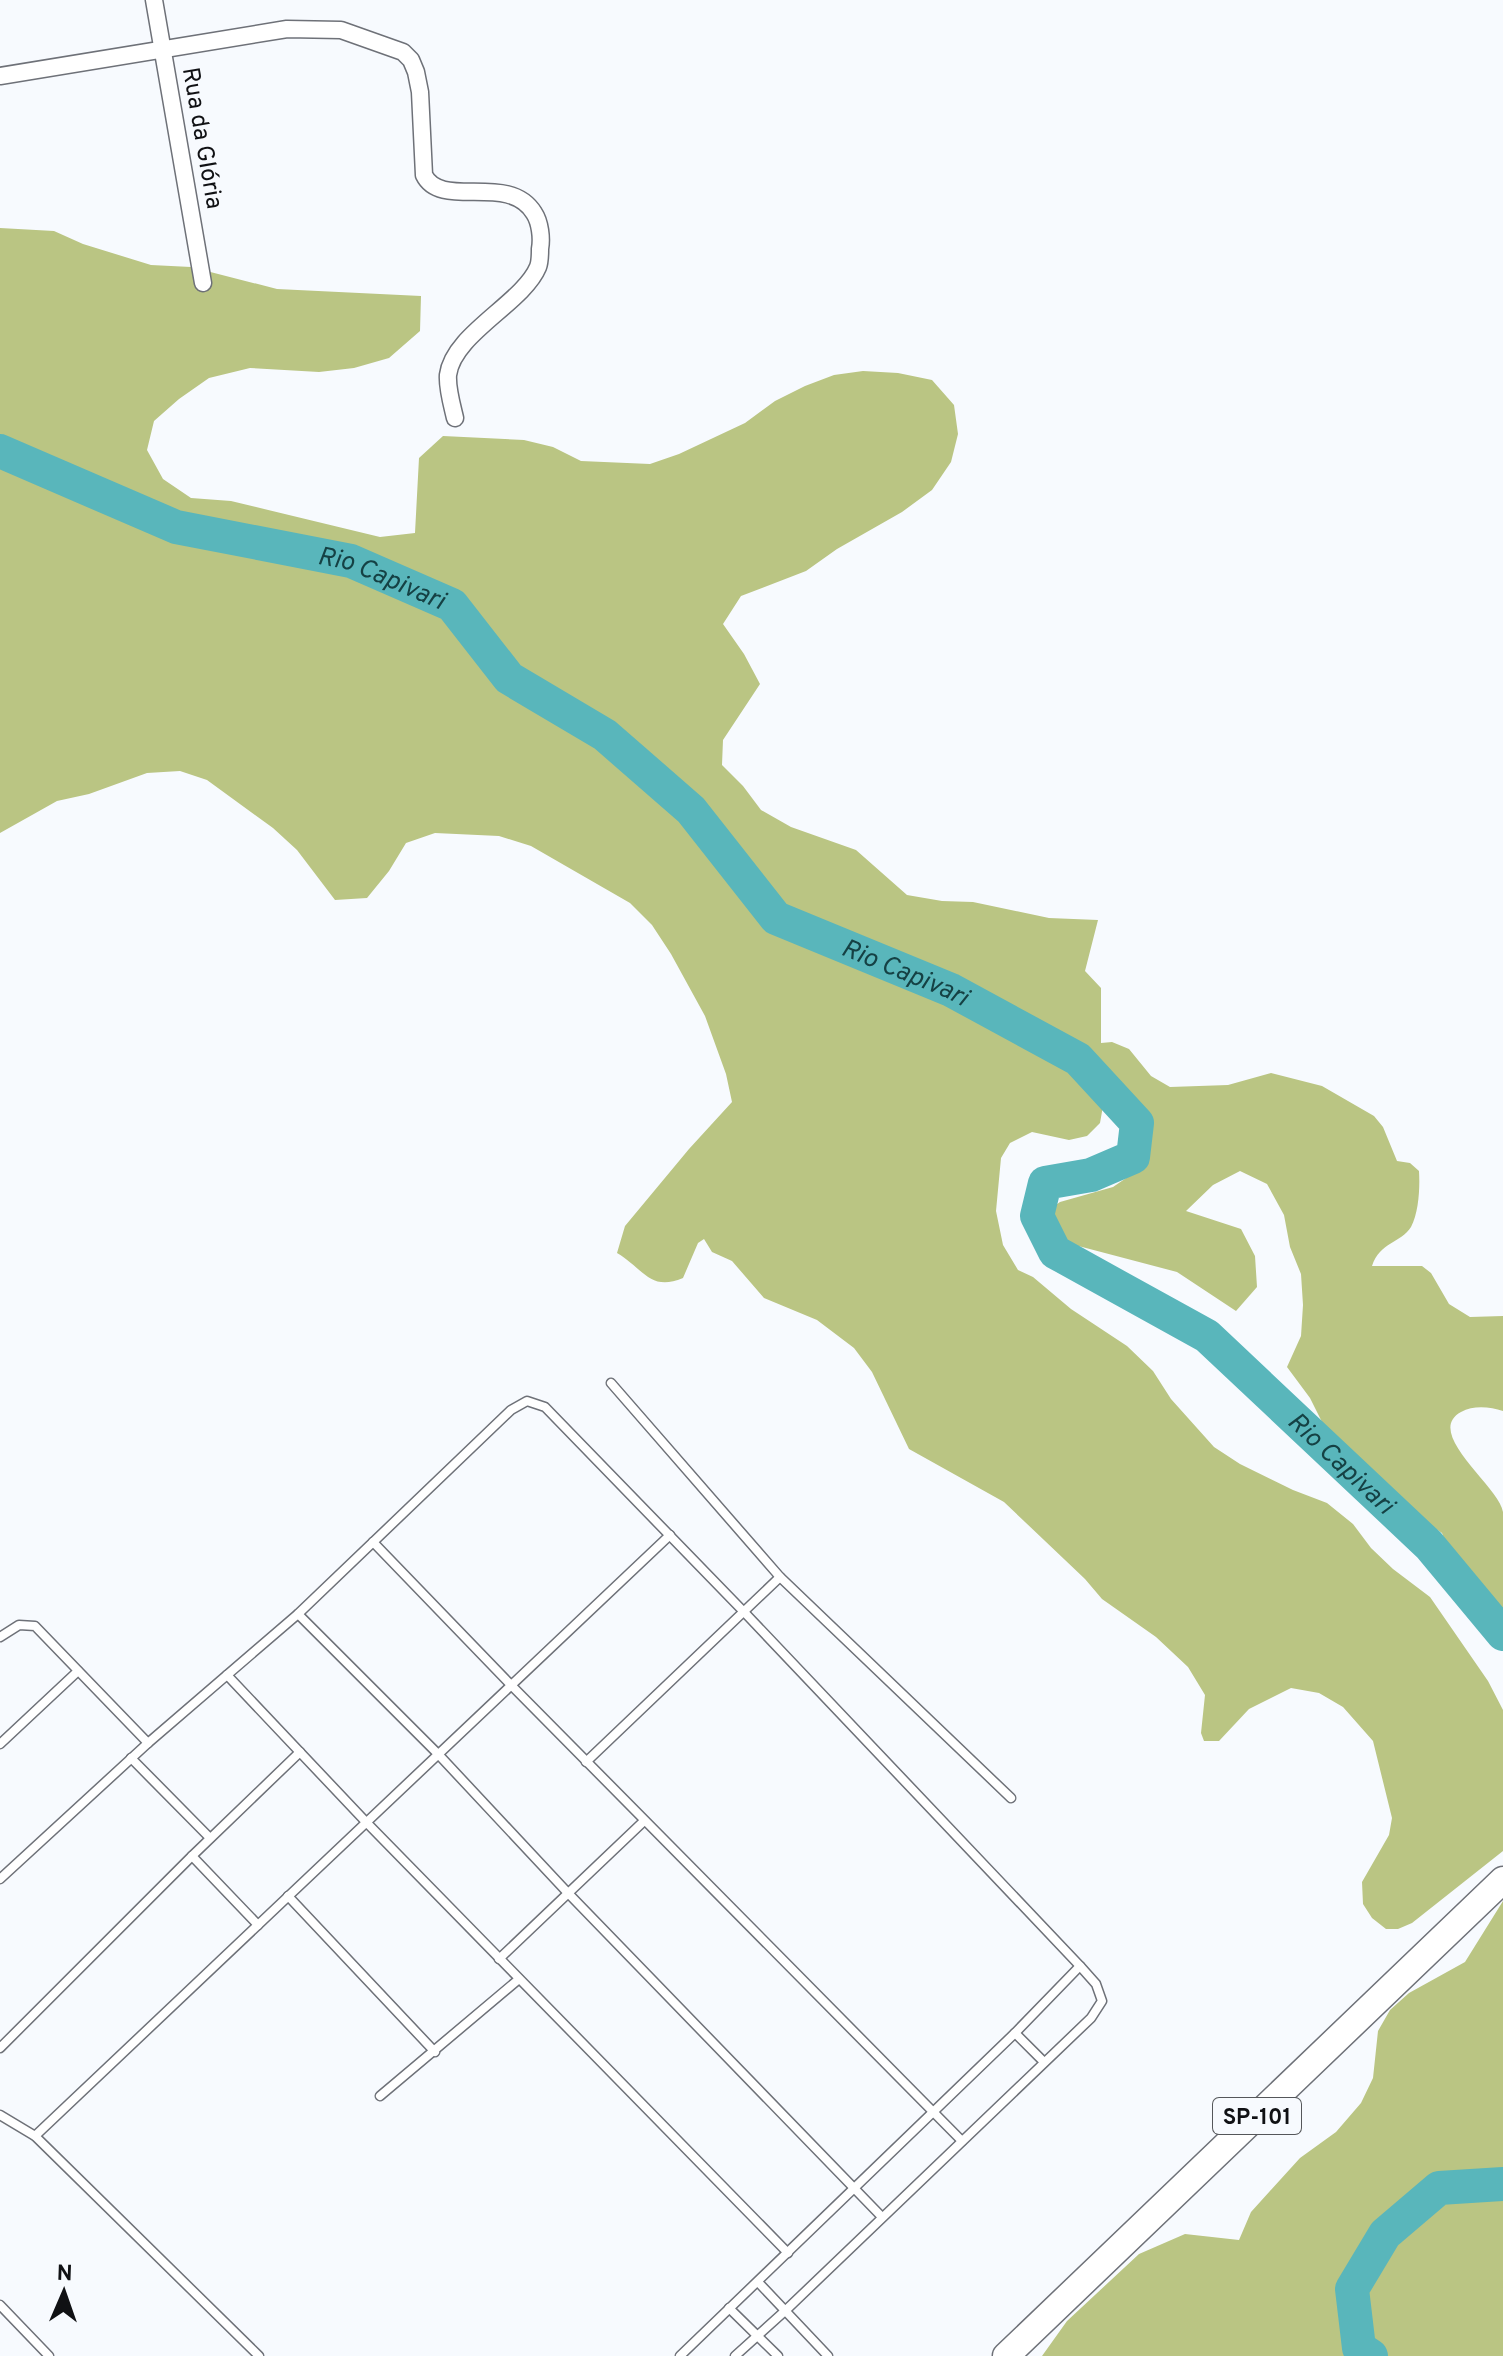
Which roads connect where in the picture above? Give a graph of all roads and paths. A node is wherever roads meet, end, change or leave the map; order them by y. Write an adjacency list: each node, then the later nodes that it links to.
1 (154, 0): 2 (street, Rua da Glória)
2 (164, 51): 3 (street); 4 (street, Rua da Glória); 5 (street)
3 (0, 76)
4 (203, 283)
5 (455, 418)
6 (611, 1383): 9 (lane)
7 (670, 1535): 8 (lane); 10 (lane); 15 (lane)
8 (373, 1542): 11 (lane); 15 (lane)
9 (780, 1577): 10 (lane); 22 (lane)
10 (745, 1613): 21 (lane); 33 (lane)
11 (298, 1614): 14 (lane); 19 (lane)
12 (0, 1637): 13 (lane)
13 (78, 1671): 16 (lane); 17 (lane)
14 (227, 1675): 16 (lane); 18 (lane)
15 (511, 1685): 19 (lane); 21 (lane)
16 (148, 1743): 20 (lane)
17 (0, 1744)
18 (300, 1752): 24 (lane); 25 (lane)
19 (438, 1754): 24 (lane); 29 (lane)
20 (131, 1758): 25 (lane); 27 (lane)
21 (586, 1762): 23 (lane)
22 (1011, 1798)
23 (644, 1821): 29 (lane); 40 (lane)
24 (366, 1822): 30 (lane); 32 (lane)
25 (210, 1838): 26 (lane)
26 (192, 1856): 31 (lane); 36 (lane)
27 (0, 1879)
28 (1503, 1880): 52 (main road, SP-101)
29 (567, 1892): 32 (lane); 44 (lane)
30 (288, 1896): 31 (lane); 37 (lane)
31 (258, 1925): 42 (lane)
32 (499, 1959): 34 (lane)
33 (1080, 1966): 35 (lane); 38 (lane)
34 (519, 1979): 37 (lane); 46 (lane)
35 (1015, 2033): 38 (lane); 40 (lane)
36 (0, 2048)
37 (435, 2052): 39 (lane)
38 (1044, 2062): 43 (lane)
39 (380, 2096)
40 (933, 2112): 43 (lane); 44 (lane)
41 (0, 2115): 42 (lane)
42 (35, 2136): 54 (lane)
43 (962, 2141): 45 (lane)
44 (855, 2188): 45 (lane); 46 (lane)
45 (882, 2217): 50 (lane)
46 (788, 2253): 47 (lane)
47 (758, 2282): 49 (lane); 50 (lane)
48 (0, 2305): 53 (lane)
49 (729, 2308): 51 (lane); 55 (lane)
50 (786, 2310): 51 (lane); 58 (lane)
51 (757, 2336): 56 (lane); 57 (lane)
52 (1013, 2351)
53 (49, 2356)
54 (259, 2356)
55 (680, 2356)
56 (735, 2356)
57 (778, 2356)
58 (828, 2356)

